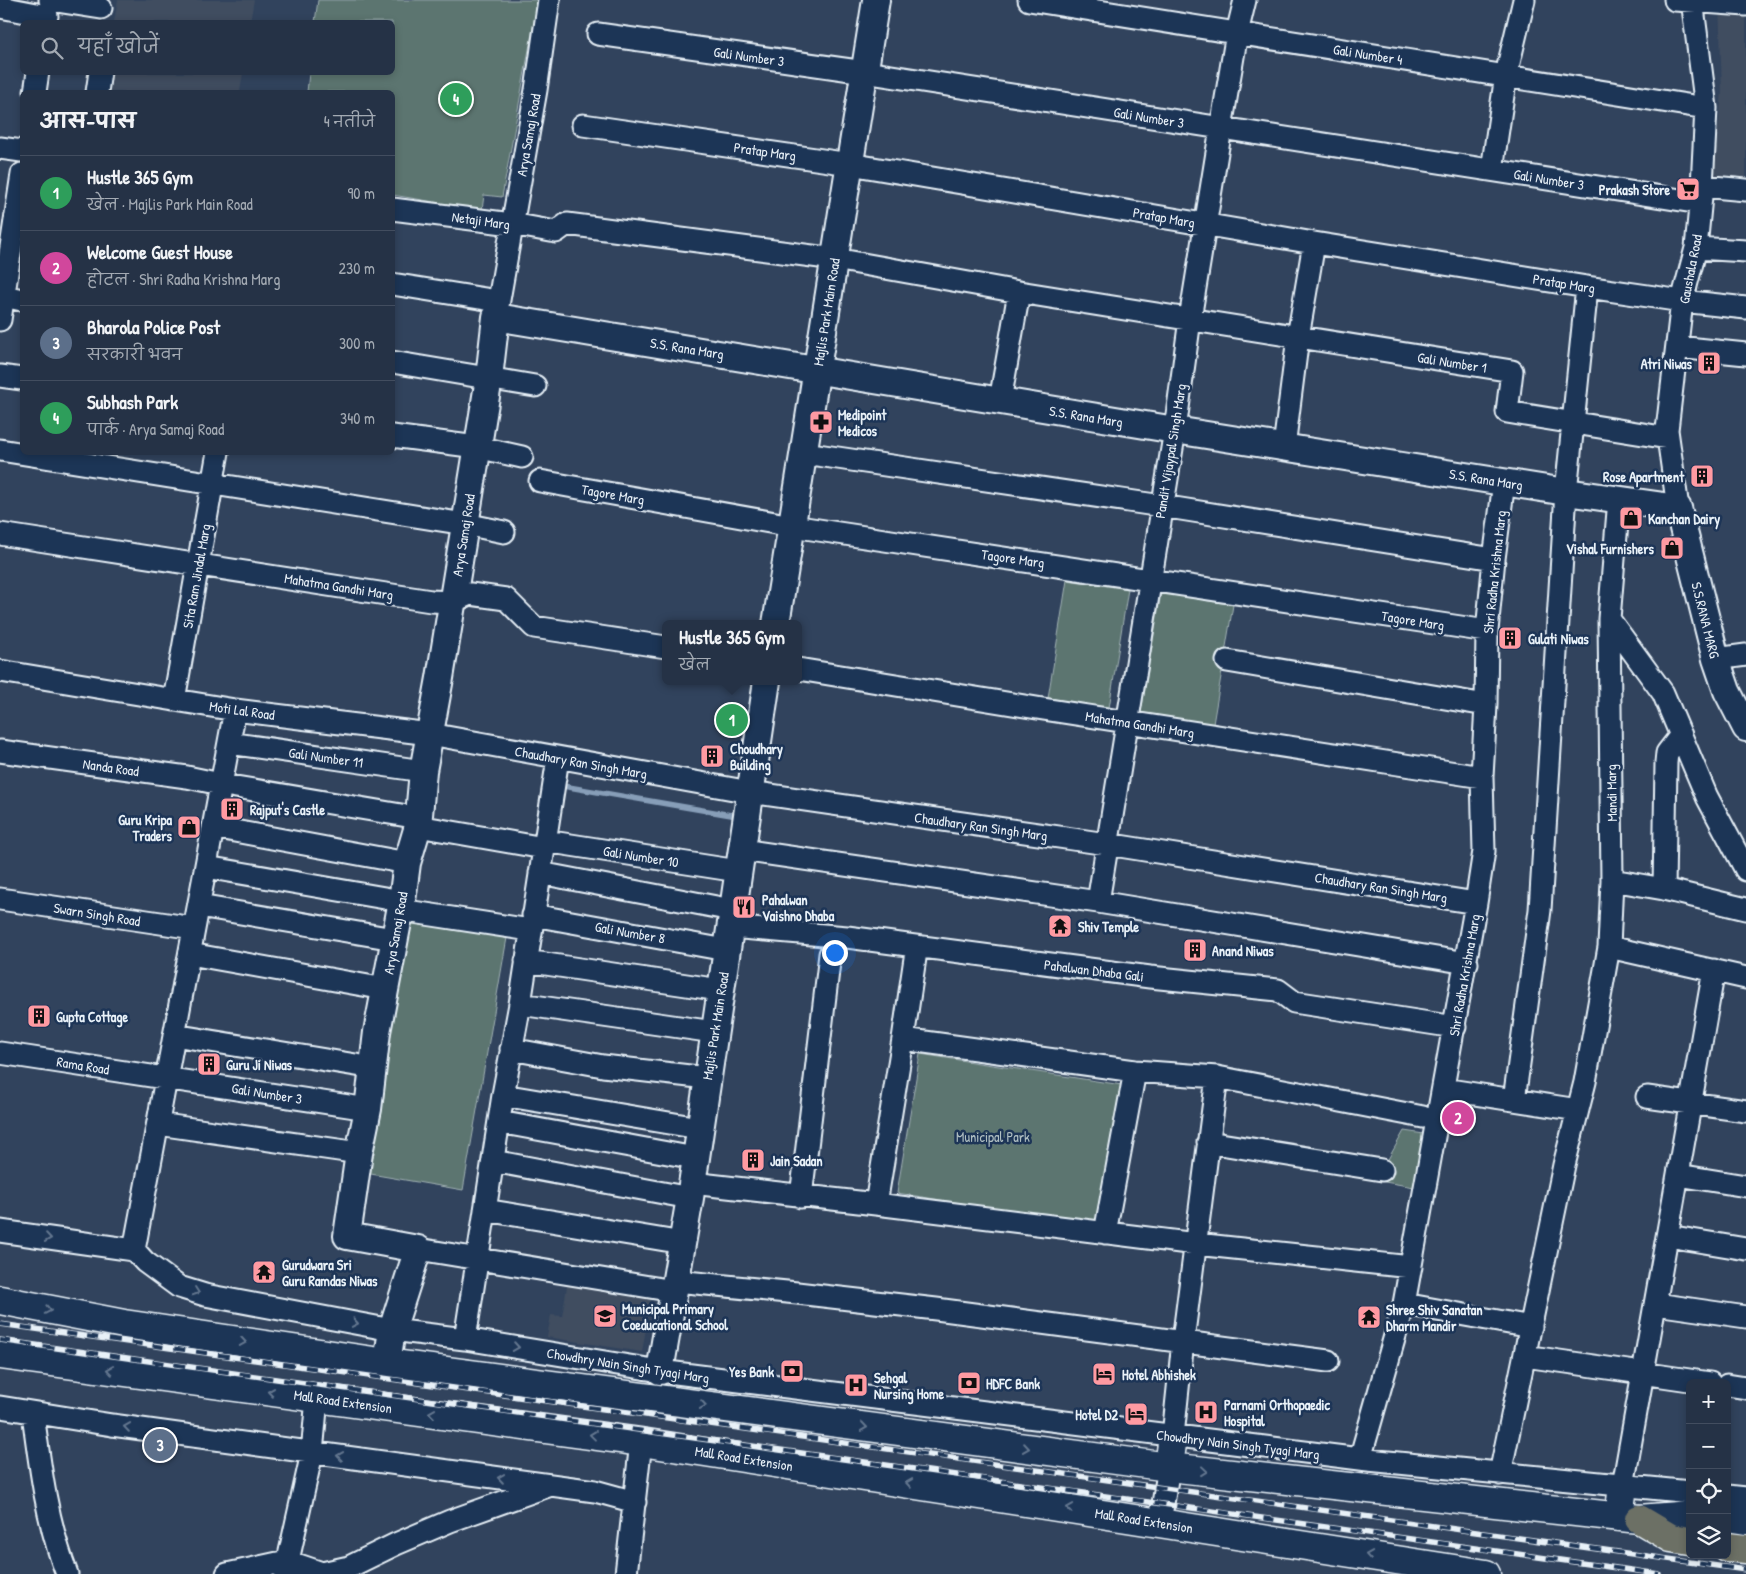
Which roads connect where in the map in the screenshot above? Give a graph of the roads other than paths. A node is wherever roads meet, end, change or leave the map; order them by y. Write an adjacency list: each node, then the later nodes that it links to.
1 (549, 0): 31 (street, Arya Samaj Road)
2 (876, 0): 13 (street, Majlis Park Main Road)
3 (1029, 0): 11 (street, Gali Number 4)
4 (1245, 0): 11 (street, Pandit Vijaypal Singh Marg)
5 (1524, 0): 16 (street)
6 (1686, 1): 7 (street); 19 (street, Gaushala Road)
7 (1746, 5)
8 (0, 7): 9 (street)
9 (48, 10): 10 (street)
10 (107, 10)
11 (1237, 33): 16 (street, Gali Number 4); 21 (street, Pandit Vijaypal Singh Marg)
12 (598, 34): 13 (street, Gali Number 3)
13 (865, 72): 21 (street, Gali Number 3); 24 (street, Majlis Park Main Road)
14 (38, 75): 17 (street)
15 (100, 75): 18 (street)
16 (1506, 76): 19 (street, Gali Number 4); 25 (street)
17 (35, 90)
18 (97, 90)
19 (1706, 108): 27 (street, Gaushala Road)
20 (583, 125): 24 (street, Pratap Marg)
21 (1221, 128): 25 (street, Gali Number 3); 33 (street, Pandit Vijaypal Singh Marg)
22 (0, 148): 23 (street)
23 (20, 151)
24 (850, 164): 33 (street, Pratap Marg); 37 (street, Majlis Park Main Road)
25 (1492, 170): 27 (street, Gali Number 3)
26 (1746, 190): 27 (street, Gali Number 3)
27 (1701, 194): 35 (street, Gaushala Road)
28 (20, 207): 30 (street)
29 (395, 209): 31 (street, Netaji Marg)
30 (19, 224): 41 (street)
31 (512, 224): 32 (street, Netaji Marg); 44 (street, Arya Samaj Road)
32 (567, 224): 37 (street, Gali Number 1)
33 (1205, 224): 34 (street, Pratap Marg); 45 (street, Pandit Vijaypal Singh Marg)
34 (1314, 243): 39 (street, Pratap Marg); 47 (street)
35 (1696, 248): 36 (street); 42 (street, Gaushala Road)
36 (1746, 251)
37 (835, 259): 40 (street, Gali Number 1); 51 (street, Majlis Park Main Road)
38 (395, 285): 44 (street)
39 (1588, 287): 42 (street, Pratap Marg); 57 (street)
40 (1019, 292): 45 (street, Gali Number 1); 56 (street)
41 (13, 298): 46 (street)
42 (1682, 301): 43 (street, Pratap Marg); 48 (street, Gaushala Road)
43 (1746, 308)
44 (497, 309): 51 (street, S.S. Rana Marg); 53 (street, Arya Samaj Road)
45 (1190, 319): 47 (street, Gali Number 1); 58 (street, Pandit Vijaypal Singh Marg)
46 (0, 320)
47 (1298, 337): 57 (street, Gali Number 1); 62 (street)
48 (1677, 347): 49 (street); 60 (street, Gaushala Road)
49 (1746, 354)
50 (395, 362): 53 (street)
51 (817, 370): 56 (street, S.S. Rana Marg); 65 (street, Majlis Park Main Road)
52 (0, 376): 54 (street)
53 (489, 378): 55 (street); 61 (street, Arya Samaj Road)
54 (20, 379)
55 (535, 386)
56 (1000, 401): 58 (street, S.S. Rana Marg)
57 (1574, 424): 60 (street, Gali Number 1); 72 (street)
58 (1175, 430): 62 (street, S.S. Rana Marg); 74 (street, Pandit Vijaypal Singh Marg)
59 (395, 436): 61 (street)
60 (1668, 438): 75 (street, Gaushala Road)
61 (477, 447): 68 (street); 76 (street, Arya Samaj Road)
62 (1284, 447): 70 (street, S.S. Rana Marg)
63 (0, 450): 64 (street)
64 (20, 453)
65 (804, 453): 74 (street); 77 (street, Majlis Park Main Road)
66 (31, 455): 71 (street)
67 (218, 455): 71 (street, Sita Ram Jindal Marg)
68 (522, 457)
69 (540, 481): 77 (street, Tagore Marg)
70 (1504, 482): 72 (street, S.S. Rana Marg); 80 (street, Shri Radha Krishna Marg)
71 (213, 484): 76 (street); 81 (street, Sita Ram Jindal Marg)
72 (1566, 492): 73 (street, S.S. Rana Marg); 155 (street)
73 (1620, 499): 75 (street, S.S. Rana Marg); 84 (street, Mandi Marg)
74 (1162, 506): 80 (street); 82 (street, Pandit Vijaypal Singh Marg)
75 (1678, 508): 89 (street, S.S.RANA MARG)
76 (465, 524): 78 (street); 83 (street, Arya Samaj Road)
77 (792, 526): 82 (street, Tagore Marg); 85 (street, Majlis Park Main Road)
78 (504, 532)
79 (0, 534): 81 (street, Mahatma Gandhi Marg)
80 (1494, 560): 86 (street, Shri Radha Krishna Marg)
81 (197, 564): 83 (street, Mahatma Gandhi Marg); 94 (street, Sita Ram Jindal Marg)
82 (1149, 578): 86 (street, Tagore Marg); 97 (street, Pandit Vijaypal Singh Marg)
83 (452, 602): 87 (street, Mahatma Gandhi Marg); 99 (street, Arya Samaj Road)
84 (1609, 619): 100 (street); 118 (street, Mandi Marg)
85 (777, 620)
86 (1487, 631): 95 (street, Shri Radha Krishna Marg)
87 (662, 646)
88 (1746, 655): 89 (street)
89 (1716, 659): 98 (street, S.S.RANA MARG)
90 (1227, 661): 95 (street)
91 (0, 670): 94 (street, Moti Lal Road)
92 (802, 670): 97 (street, Mahatma Gandhi Marg)
93 (766, 685): 108 (street, Majlis Park Main Road)
94 (174, 700): 96 (street, Moti Lal Road)
95 (1486, 705): 106 (street, Shri Radha Krishna Marg)
96 (235, 710): 99 (street, Moti Lal Road); 101 (street)
97 (1127, 721): 106 (street, Mahatma Gandhi Marg); 112 (street, Pandit Vijaypal Singh Marg)
98 (1746, 728)
99 (430, 734): 102 (street, Moti Lal Road); 105 (street, Arya Samaj Road)
100 (1681, 735): 116 (street); 119 (street)
101 (229, 744): 105 (street, Gali Number 11); 107 (street)
102 (486, 744): 104 (street, Chaudhary Ran Singh Marg)
103 (0, 751): 107 (street, Nanda Road)
104 (558, 758): 108 (street, Chaudhary Ran Singh Marg); 111 (street)
105 (423, 771): 109 (street, Arya Samaj Road)
106 (1482, 777): 122 (street, Shri Radha Krishna Marg)
107 (221, 785): 109 (street, Gali Number 10); 110 (street)
108 (750, 792): 112 (street, Chaudhary Ran Singh Marg); 113 (street, Majlis Park Main Road)
109 (419, 822): 111 (street, Gali Number 10); 114 (street, Arya Samaj Road)
110 (214, 826): 114 (street); 115 (street)
111 (544, 844): 113 (street, Gali Number 10); 117 (street)
112 (1108, 844): 121 (street, Pandit Vijaypal Singh Marg); 122 (street, Chaudhary Ran Singh Marg)
113 (739, 861): 121 (street, Gali Number 10); 128 (street, Majlis Park Main Road)
114 (407, 863): 124 (street, Arya Samaj Road)
115 (206, 867): 123 (street); 124 (street, Gali Number 8)
116 (1746, 870)
117 (540, 873): 126 (street); 128 (street)
118 (1612, 880): 119 (street); 130 (street, Mandi Marg)
119 (1664, 889): 125 (street)
120 (0, 899): 127 (street, Swarn Singh Road)
121 (1098, 902): 135 (street, Gali Number 10)
122 (1476, 903): 135 (street, Shri Radha Krishna Marg)
123 (199, 906): 127 (street); 129 (street)
124 (401, 906): 126 (street, Gali Number 8); 129 (street, Arya Samaj Road)
125 (1746, 909)
126 (532, 922): 128 (street, Gali Number 8); 134 (street)
127 (194, 928): 131 (street)
128 (729, 929): 139 (street, Majlis Park Main Road); 141 (street, Pahalwan Dhaba Gali)
129 (394, 939): 138 (street, Arya Samaj Road)
130 (1609, 947): 136 (street); 158 (street, Mandi Marg)
131 (190, 954): 138 (street); 143 (street)
132 (830, 954): 171 (street)
133 (915, 958): 144 (street)
134 (526, 961): 139 (street); 140 (street)
135 (1467, 963): 141 (street, Shri Radha Krishna Marg)
136 (1714, 970): 137 (street); 156 (street)
137 (1746, 978)
138 (385, 988): 147 (street, Arya Samaj Road)
139 (720, 990): 142 (street, Majlis Park Main Road)
140 (520, 1004): 142 (street); 145 (street)
141 (1455, 1027): 152 (street, Shri Radha Krishna Marg)
142 (714, 1032): 151 (street, Majlis Park Main Road)
143 (174, 1035): 147 (street); 150 (street)
144 (903, 1039): 148 (street); 172 (street)
145 (511, 1050): 151 (street); 153 (street)
146 (0, 1053): 150 (street, Rama Road)
147 (374, 1068): 157 (street, Arya Samaj Road)
148 (1135, 1071): 149 (street); 175 (street)
149 (1217, 1077): 160 (street); 164 (street)
150 (166, 1078): 157 (street, Gali Number 3); 162 (street)
151 (707, 1078): 163 (street, Majlis Park Main Road)
152 (1443, 1089): 155 (street); 183 (street, Shri Radha Krishna Marg)
153 (503, 1094): 161 (street); 163 (street)
154 (1648, 1097): 156 (street)
155 (1514, 1100): 158 (street)
156 (1691, 1103): 159 (street); 168 (street)
157 (368, 1109): 165 (street, Arya Samaj Road)
158 (1578, 1110): 189 (street, Mandi Marg)
159 (1746, 1111)
160 (1423, 1117)
161 (499, 1122): 166 (street); 169 (street)
162 (158, 1124): 165 (street); 181 (street)
163 (699, 1128): 169 (street, Majlis Park Main Road)
164 (1208, 1142): 167 (street); 178 (street)
165 (359, 1153): 179 (street, Arya Samaj Road)
166 (493, 1161): 169 (street); 173 (street)
167 (1382, 1170)
168 (1678, 1175): 170 (street); 176 (street)
169 (692, 1180): 171 (street); 177 (street, Majlis Park Main Road)
170 (1746, 1186)
171 (801, 1196): 172 (street)
172 (876, 1204): 175 (street)
173 (485, 1210): 177 (street); 182 (street)
174 (0, 1231): 181 (street, one-way to 181)
175 (1105, 1233): 178 (street)
176 (1668, 1236): 180 (street); 187 (street)
177 (682, 1243): 184 (street, Majlis Park Main Road)
178 (1196, 1244): 183 (street); 192 (street)
179 (418, 1249): 182 (street, Arya Samaj Road); 190 (street)
180 (1746, 1249)
181 (134, 1250): 190 (street, Chowdhry Nain Singh Tyagi Marg, one-way to 190)
182 (477, 1259): 184 (street, Arya Samaj Road); 191 (street)
183 (1411, 1267): 186 (street, Shri Radha Krishna Marg)
184 (675, 1286): 192 (street, Arya Samaj Road); 197 (street, Majlis Park Main Road)
185 (0, 1300): 196 (main road, one-way to 196)
186 (1404, 1304): 189 (street); 208 (street, Shri Radha Krishna Marg)
187 (1656, 1304): 188 (street); 198 (street)
188 (1746, 1317)
189 (1531, 1327): 194 (street, Mandi Marg)
190 (392, 1330): 191 (street, Chowdhry Nain Singh Tyagi Marg); 196 (street)
191 (465, 1339): 197 (street, Chowdhry Nain Singh Tyagi Marg, one-way to 197)
192 (1183, 1341): 195 (street, Arya Samaj Road); 205 (street)
193 (0, 1355): 202 (main road, Mall Road Extension, one-way to 193)
194 (1525, 1356): 198 (street); 210 (street, Mandi Marg)
195 (1328, 1361)
196 (387, 1364): 209 (main road, one-way to 209)
197 (660, 1371): 205 (street, Chowdhry Nain Singh Tyagi Marg)
198 (1644, 1373): 199 (street); 212 (street)
199 (1686, 1379)
200 (1731, 1386): 201 (street)
201 (1746, 1388)
202 (317, 1398): 206 (main road, Mall Road Extension, one-way to 202); 207 (street)
203 (0, 1407): 204 (street)
204 (33, 1413): 207 (street, one-way to 204); 226 (street)
205 (1173, 1436): 208 (street, Chowdhry Nain Singh Tyagi Marg); 209 (main road)
206 (641, 1442): 216 (street); 221 (main road, Mall Road Extension, one-way to 206)
207 (312, 1452): 211 (street, one-way to 207); 225 (street)
208 (1360, 1459): 210 (street, Chowdhry Nain Singh Tyagi Marg)
209 (1169, 1467): 218 (main road, one-way to 218); 221 (street)
210 (1500, 1474): 212 (street, Chowdhry Nain Singh Tyagi Marg)
211 (551, 1485): 216 (street); 225 (street)
212 (1623, 1486): 213 (street, Chowdhry Nain Singh Tyagi Marg); 218 (main road)
213 (1686, 1492)
214 (1731, 1496): 215 (street)
215 (1746, 1498)
216 (635, 1502): 228 (street)
217 (1686, 1515): 218 (main road)
218 (1629, 1518): 222 (main road)
219 (1731, 1518): 220 (main road)
220 (1746, 1520)
221 (1160, 1522): 229 (main road, Mall Road Extension, one-way to 221)
222 (1686, 1540)
223 (1731, 1547): 224 (main road)
224 (1746, 1550)
225 (286, 1568): 227 (street)
226 (67, 1574)
227 (227, 1574)
228 (626, 1574)
229 (1486, 1574)

